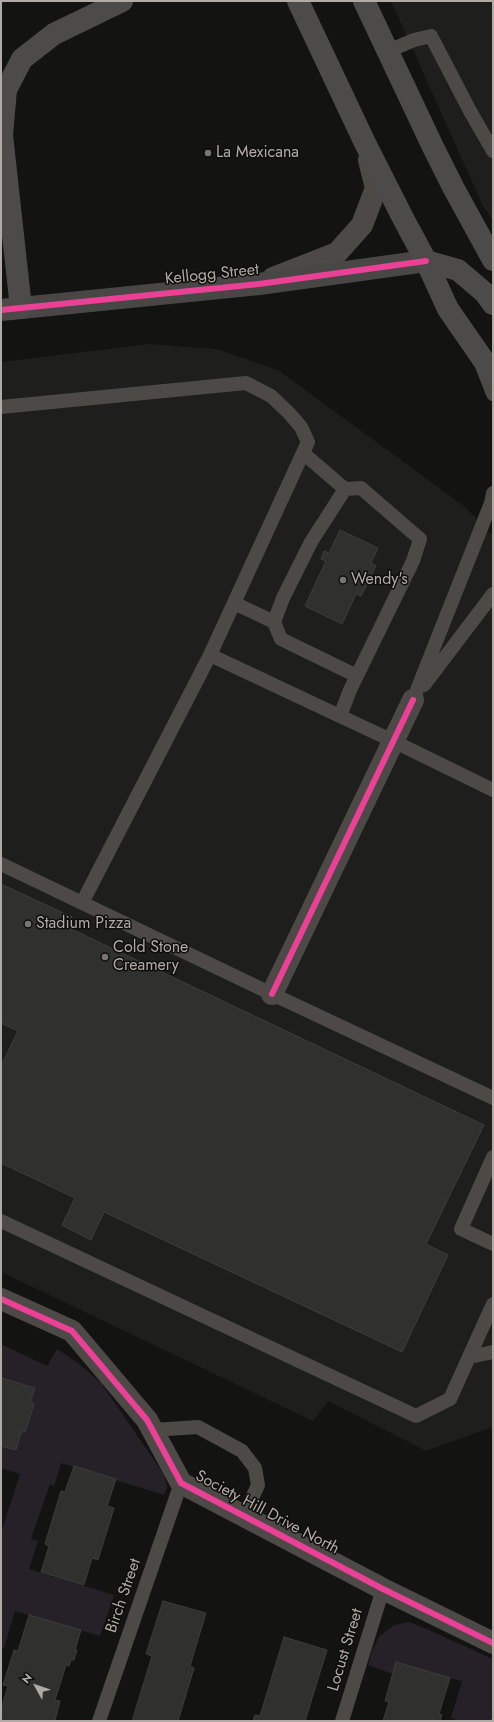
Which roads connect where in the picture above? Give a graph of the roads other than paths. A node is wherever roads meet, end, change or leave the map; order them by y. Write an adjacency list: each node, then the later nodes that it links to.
1 (122, 1): 12 (highway)
2 (298, 1): 6 (highway)
3 (364, 1): 5 (highway)
4 (373, 1): 5 (lane)
5 (385, 46): 7 (lane); 8 (highway)
6 (365, 143): 9 (highway); 10 (street)
7 (493, 151)
8 (493, 260)
9 (426, 261): 10 (street, Kellogg Street); 11 (highway); 13 (highway)
10 (259, 284): 12 (street, Kellogg Street)
11 (493, 304)
12 (11, 309)
13 (474, 347): 14 (highway); 15 (lane)
14 (493, 374)
15 (493, 394)
16 (1, 407): 17 (lane)
17 (304, 453): 18 (lane); 21 (lane)
18 (345, 490): 22 (lane); 24 (lane)
19 (493, 493): 25 (lane)
20 (492, 599): 25 (lane)
21 (234, 603): 22 (lane); 23 (lane)
22 (274, 622): 24 (lane)
23 (210, 655): 26 (lane); 30 (lane)
24 (357, 676): 26 (lane)
25 (413, 700): 27 (street)
26 (340, 716): 27 (lane)
27 (393, 741): 28 (lane); 31 (street)
28 (493, 790)
29 (1, 864): 30 (lane)
30 (82, 903): 31 (lane)
31 (272, 994): 32 (lane)
32 (493, 1098)
33 (493, 1157): 35 (lane)
34 (1, 1221): 39 (lane)
35 (493, 1244)
36 (1, 1299): 40 (street, Society Hill Drive North)
37 (493, 1304): 39 (lane)
38 (493, 1352): 39 (lane)
39 (469, 1357)
40 (152, 1430): 41 (street, Society Hill Drive North); 42 (lane)
41 (180, 1483): 42 (street, Society Hill Drive North); 45 (lane, Birch Street)
42 (244, 1516): 43 (street, Society Hill Drive North)
43 (382, 1589): 44 (street, Society Hill Drive North); 46 (lane, Locust Street)
44 (493, 1643)
45 (99, 1721)
46 (342, 1721)

